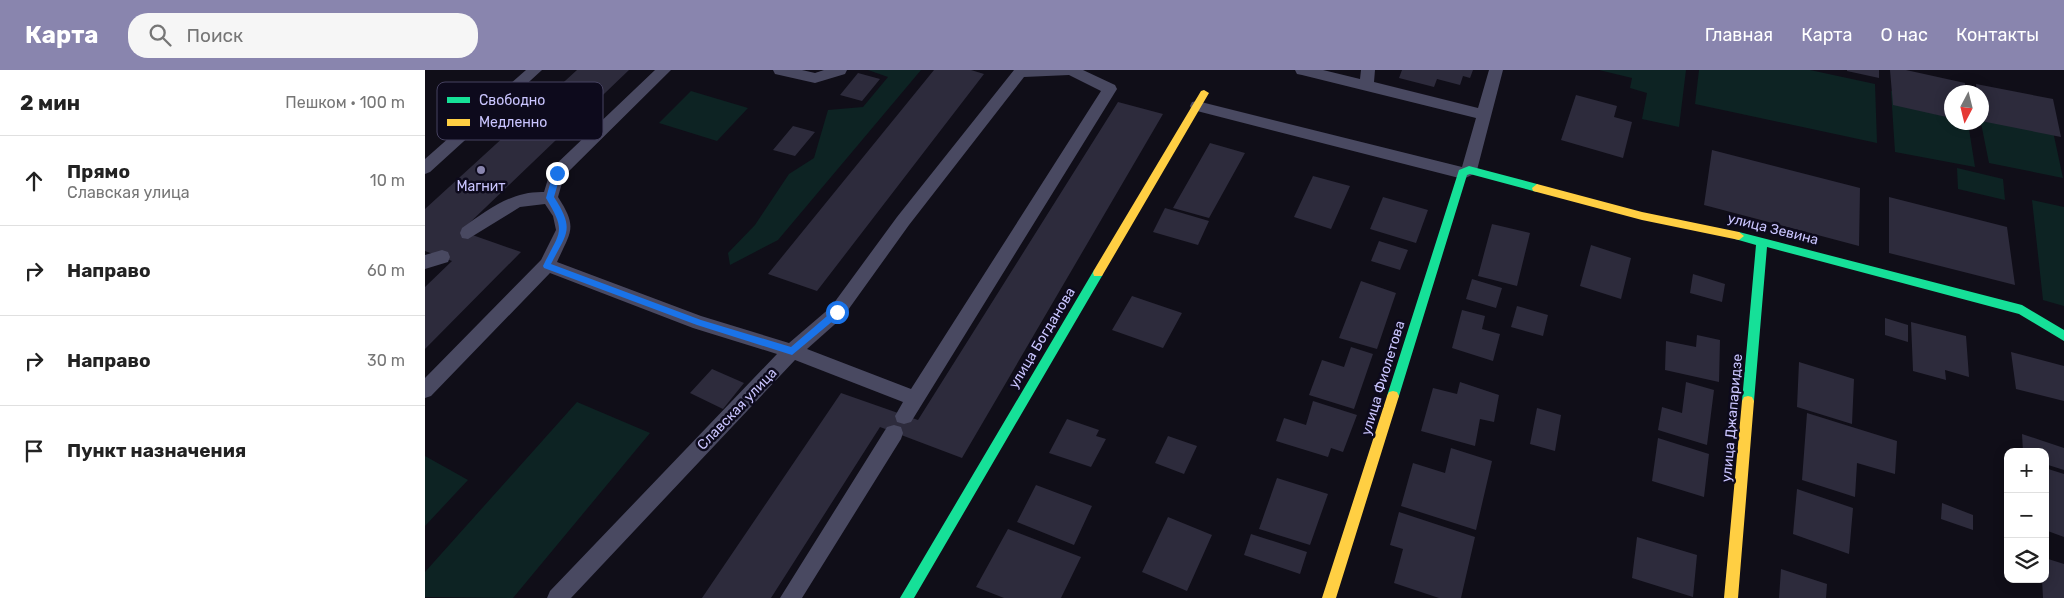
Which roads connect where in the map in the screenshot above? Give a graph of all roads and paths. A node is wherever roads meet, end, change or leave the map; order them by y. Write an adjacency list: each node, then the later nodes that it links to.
1 (535, 70): 8 (lane)
2 (664, 70): 12 (lane)
3 (780, 70): 4 (lane)
4 (840, 70)
5 (1302, 70): 9 (lane)
6 (1368, 70): 9 (lane)
7 (1496, 70): 11 (lane)
8 (522, 82)
9 (1366, 86): 11 (lane)
10 (1200, 100): 16 (lane); 31 (street, улица Богданова)
11 (1483, 114): 16 (lane)
12 (603, 129)
13 (456, 140): 15 (lane)
14 (591, 140): 17 (lane)
15 (425, 168)
16 (1466, 172): 19 (street, улица Зевина); 32 (street, улица Фиолетова)
17 (550, 198): 18 (lane); 22 (lane)
18 (467, 233)
19 (1762, 241): 23 (street, улица Зевина); 33 (street, улица Джапаридзе)
20 (442, 257): 21 (lane)
21 (425, 262)
22 (547, 266): 24 (lane); 25 (lane)
23 (2064, 336)
24 (792, 351): 26 (lane); 26 (lane, Славская улица); 29 (lane, Славская улица)
25 (425, 390)
26 (914, 398): 27 (lane)
27 (904, 416)
28 (893, 433): 30 (lane)
29 (557, 598)
30 (791, 598)
31 (907, 598)
32 (1329, 598)
33 (1731, 598)

